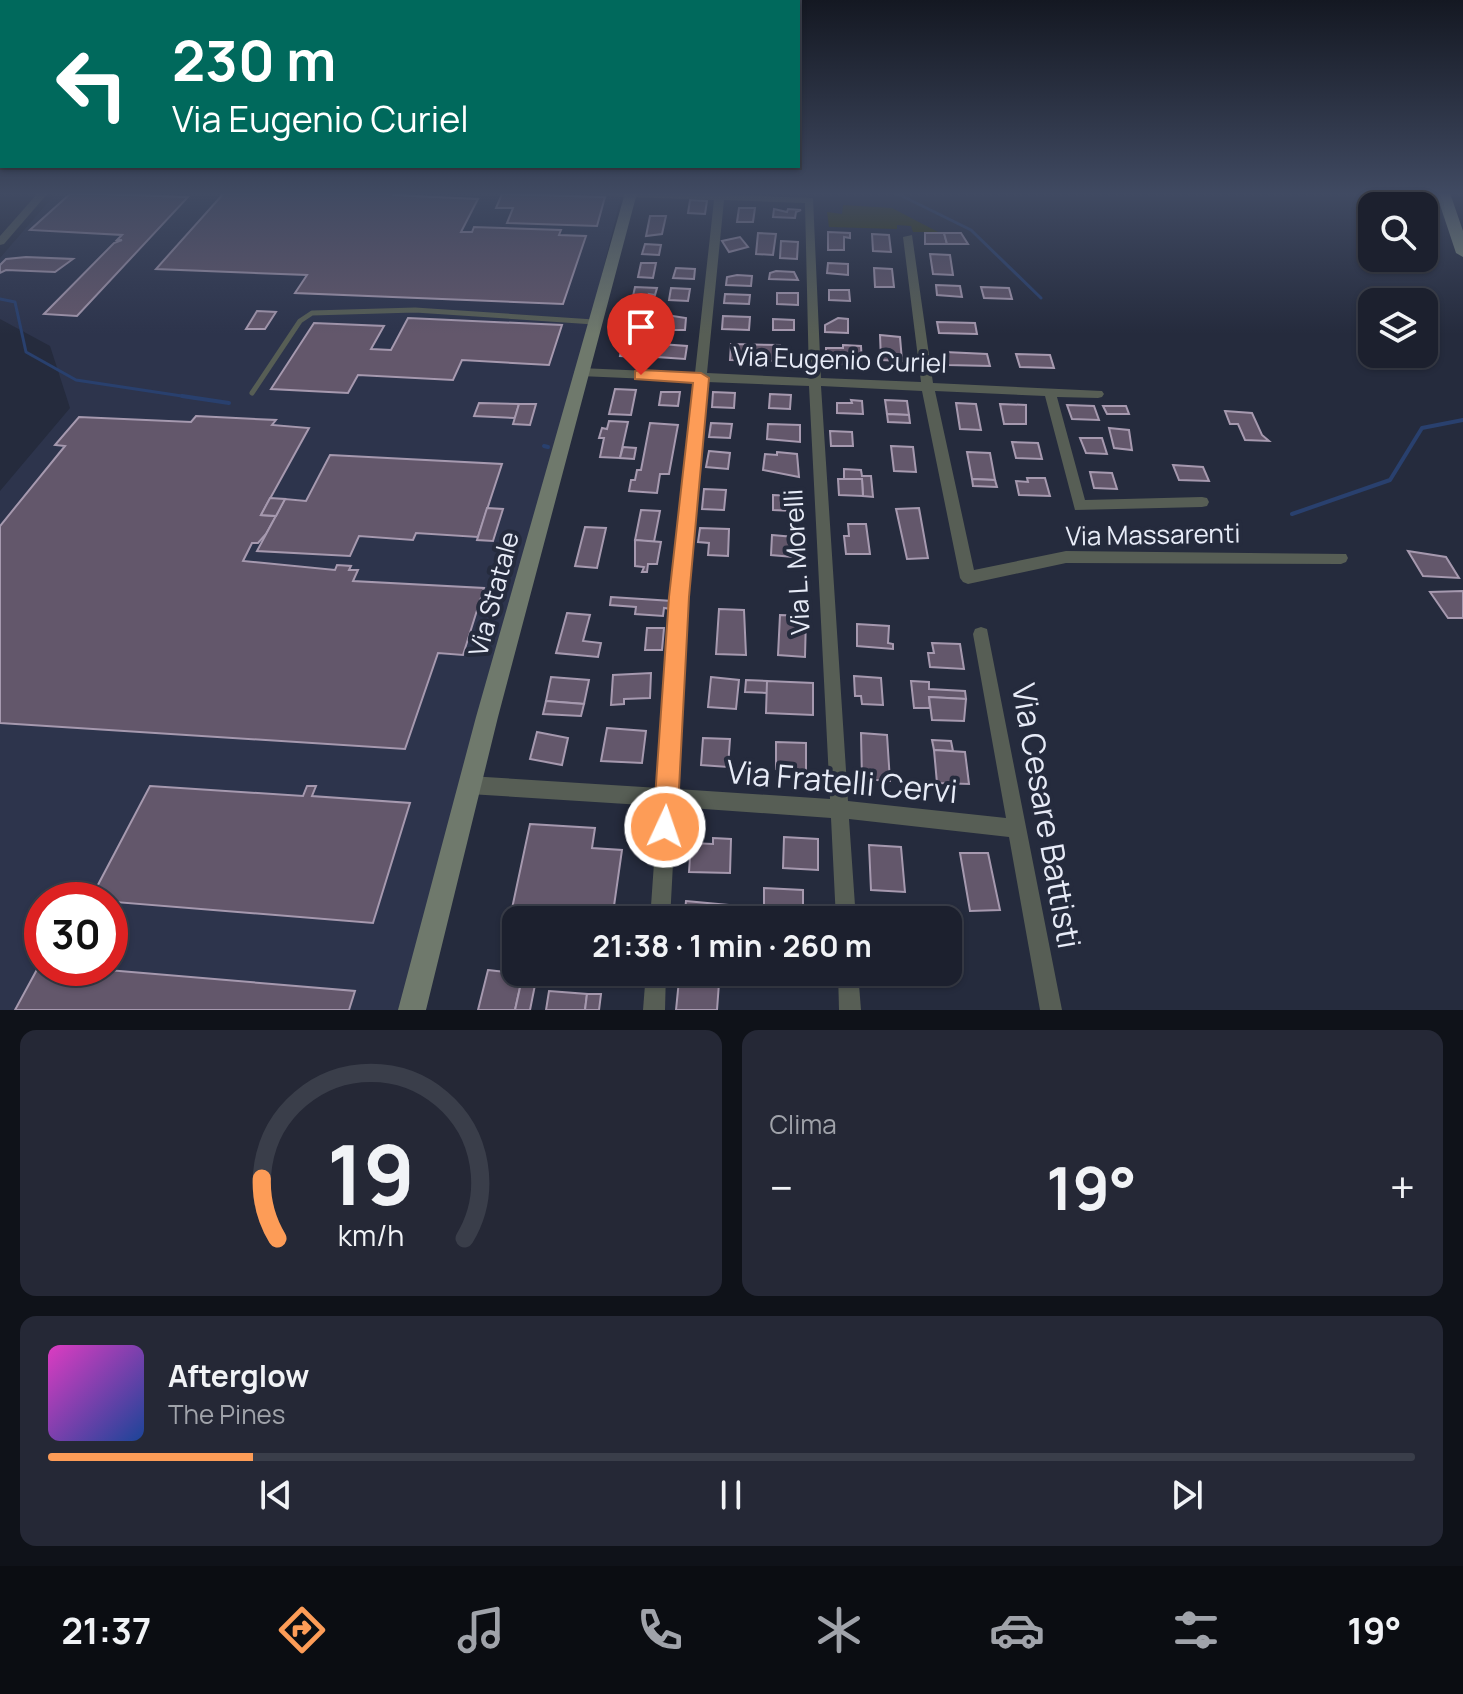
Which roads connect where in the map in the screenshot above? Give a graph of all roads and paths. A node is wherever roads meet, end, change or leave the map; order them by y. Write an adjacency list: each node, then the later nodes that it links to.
1 (618, 240): 5 (main road, Via Statale)
2 (715, 240): 7 (street)
3 (811, 240): 8 (street, Via L. Morelli)
4 (908, 240): 9 (street)
5 (594, 322): 6 (main road, Via Statale); 10 (lane)
6 (580, 372): 7 (street, Via Eugenio Curiel); 16 (main road, Via Statale)
7 (701, 378): 8 (street, Via Eugenio Curiel); 17 (street)
8 (815, 383): 9 (street, Via Eugenio Curiel); 18 (street, Via L. Morelli)
9 (928, 388): 11 (street, Via Eugenio Curiel); 14 (street, Via Massarenti)
10 (252, 393)
11 (1050, 393): 12 (street, Via Eugenio Curiel); 13 (street, Via Massarenti)
12 (1098, 394)
13 (1202, 502)
14 (1341, 558)
15 (981, 634): 19 (street, Via Cesare Battisti)
16 (469, 785): 17 (street, Via Fratelli Cervi); 24 (main road, Via Statale)
17 (667, 796): 18 (street, Via Fratelli Cervi); 20 (street)
18 (839, 809): 19 (street, Via Fratelli Cervi); 21 (street, Via L. Morelli)
19 (1018, 829): 27 (street, Via Cesare Battisti)
20 (661, 906)
21 (845, 906)
22 (655, 986): 25 (street)
23 (849, 986): 26 (street)
24 (412, 1010)
25 (654, 1010)
26 (850, 1010)
27 (1051, 1010)

